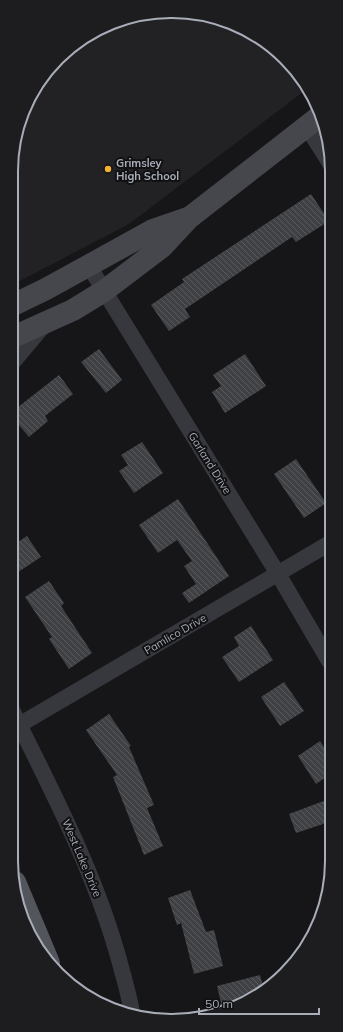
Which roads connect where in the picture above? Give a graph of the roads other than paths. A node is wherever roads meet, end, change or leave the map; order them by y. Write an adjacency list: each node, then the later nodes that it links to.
1 (314, 121): 2 (street); 3 (main road)
2 (322, 141)
3 (189, 218): 4 (main road); 5 (main road)
4 (89, 266): 5 (street, Garland Drive); 6 (main road)
5 (104, 291): 7 (main road); 11 (street, Garland Drive)
6 (18, 302)
7 (46, 322): 8 (main road); 9 (street)
8 (18, 335)
9 (18, 356)
10 (325, 546): 11 (street, Pamlico Drive)
11 (278, 574): 12 (street, Garland Drive); 13 (street, Pamlico Drive)
12 (325, 654)
13 (19, 725): 16 (street, West Lake Drive)
14 (24, 904): 15 (main road)
15 (35, 930)
16 (131, 1009)

